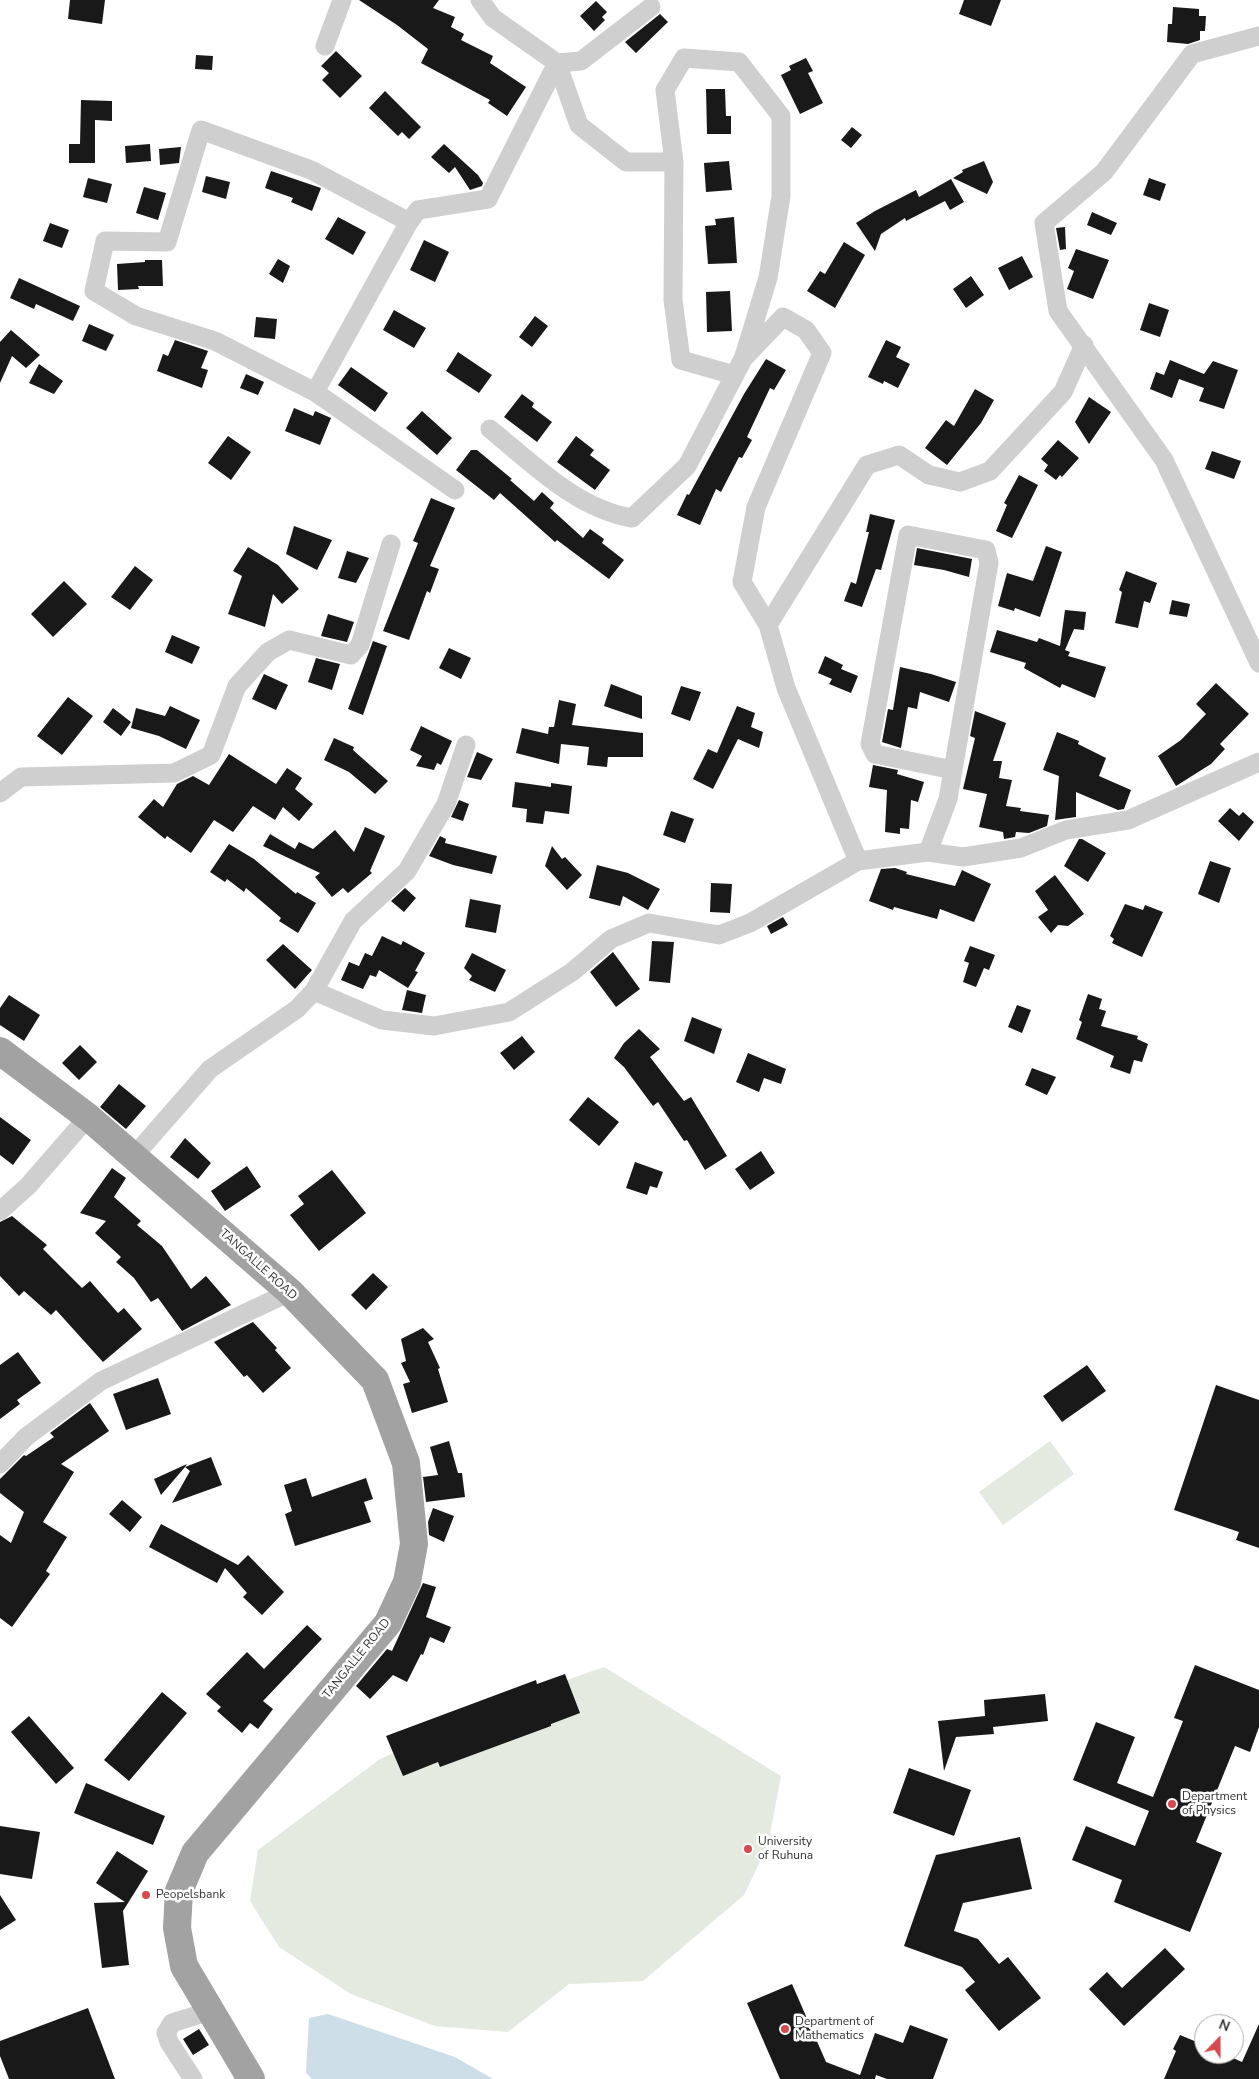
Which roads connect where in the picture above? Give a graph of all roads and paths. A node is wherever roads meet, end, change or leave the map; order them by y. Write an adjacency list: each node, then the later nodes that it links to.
1 (342, 0): 5 (street)
2 (480, 0): 6 (street)
3 (651, 7): 6 (street)
4 (1259, 36): 9 (street)
5 (325, 46)
6 (557, 63): 7 (street); 8 (street)
7 (674, 162): 10 (street); 10 (street)
8 (409, 222): 11 (street); 11 (street)
9 (1084, 345): 15 (street); 16 (street)
10 (738, 367): 12 (street); 15 (street)
11 (315, 392): 13 (street)
12 (490, 429)
13 (455, 490)
14 (391, 544): 20 (street)
15 (768, 625): 22 (street)
16 (1259, 663)
17 (466, 745): 23 (street)
18 (1259, 762): 21 (street)
19 (953, 770): 19 (street); 21 (street)
20 (0, 793)
21 (928, 852): 22 (street)
22 (858, 861): 23 (street)
23 (314, 991): 26 (street)
24 (0, 1051): 25 (highway, TANGALLE ROAD)
25 (88, 1117): 26 (highway, TANGALLE ROAD); 27 (street)
26 (134, 1156): 28 (highway, TANGALLE ROAD)
27 (0, 1210)
28 (290, 1292): 29 (street); 30 (highway, TANGALLE ROAD)
29 (0, 1464)
30 (210, 2011): 31 (street); 32 (highway, TANGALLE ROAD)
31 (193, 2079)
32 (251, 2079)

